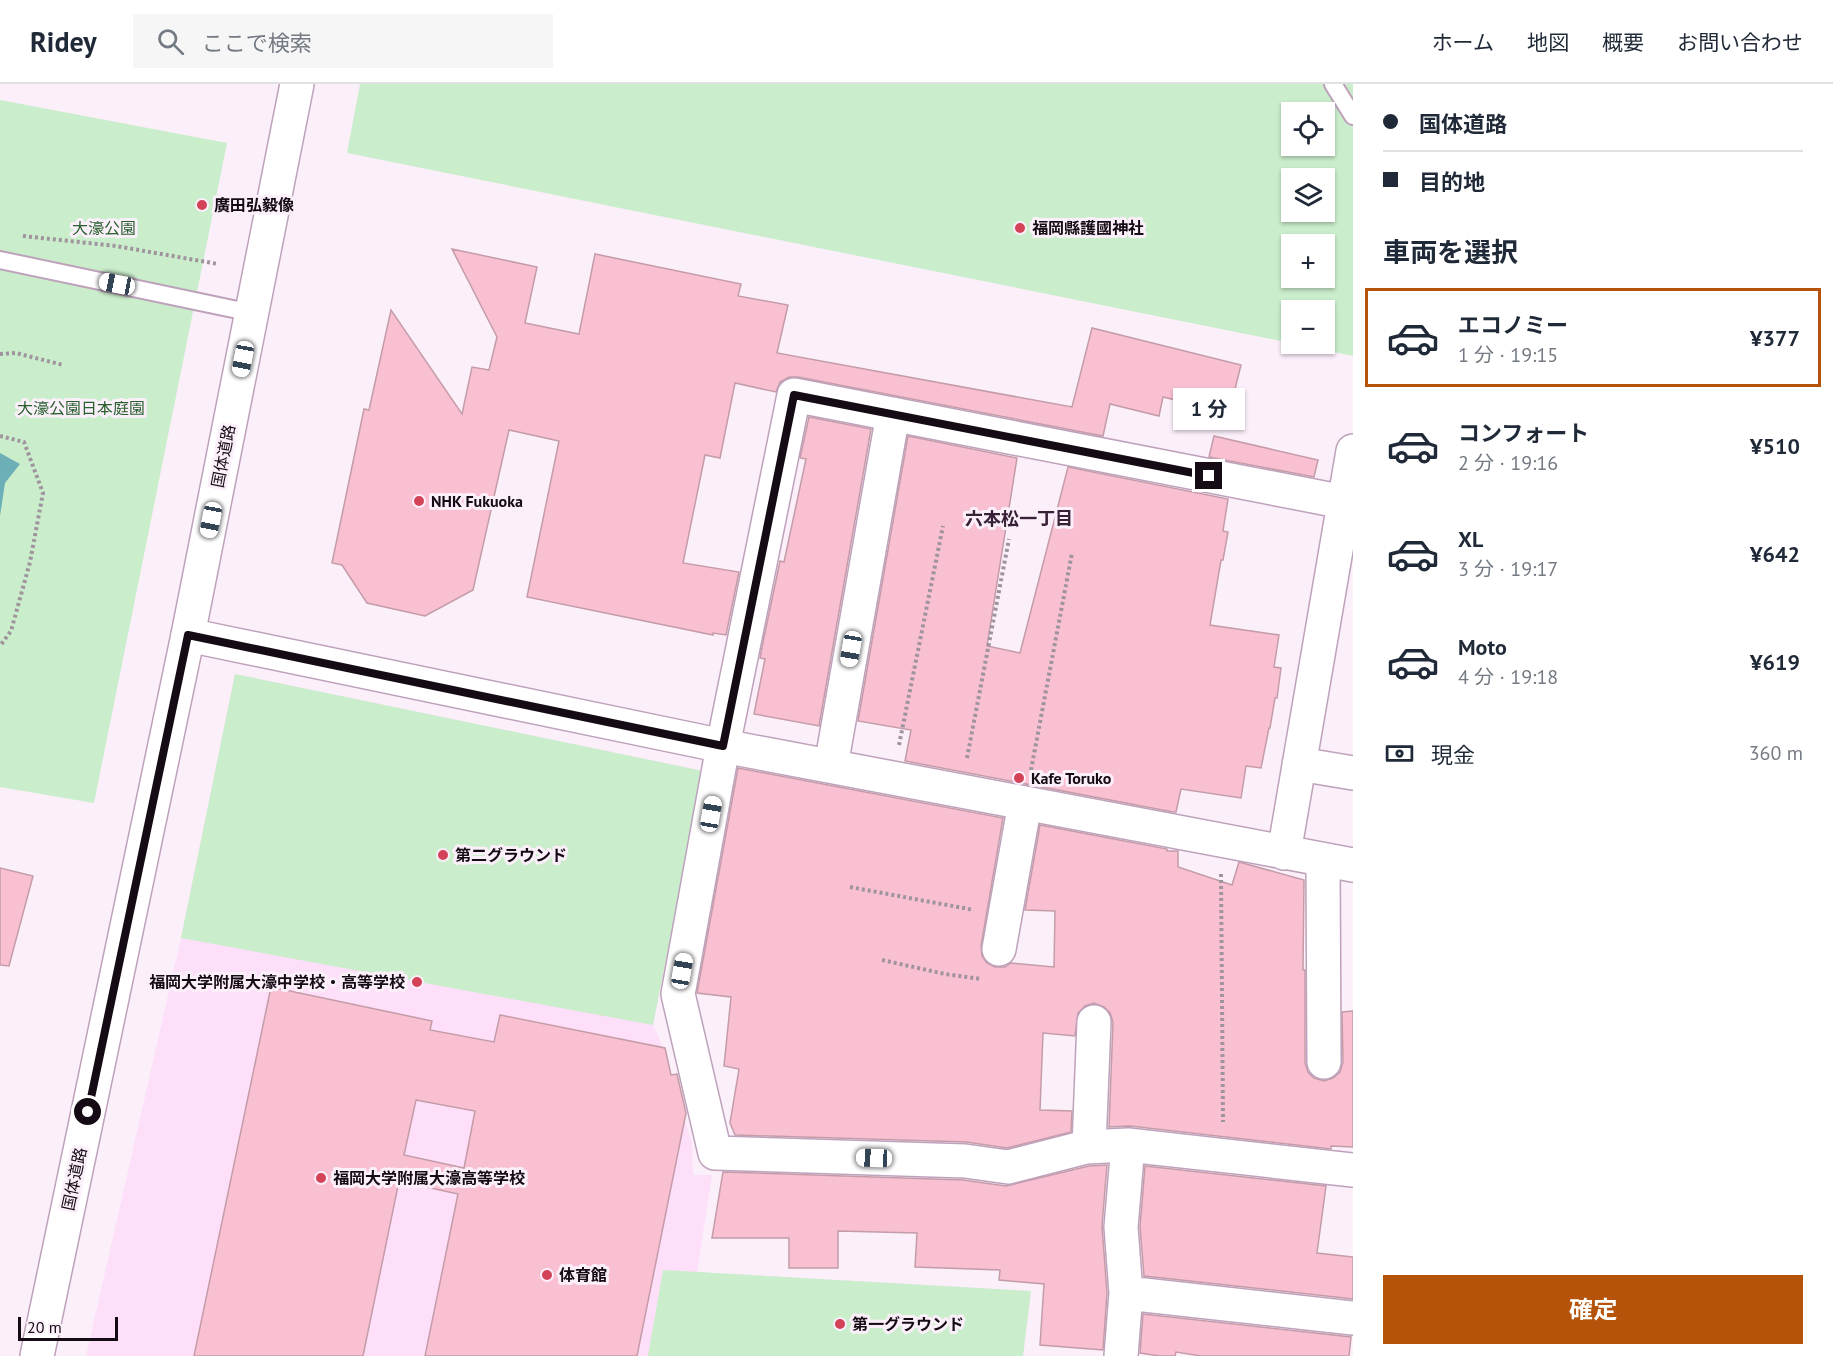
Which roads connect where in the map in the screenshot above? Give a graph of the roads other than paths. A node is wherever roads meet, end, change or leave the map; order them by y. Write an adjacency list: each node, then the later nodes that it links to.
1 (297, 84): 5 (street, 国体道路)
2 (1333, 84): 3 (lane)
3 (1353, 116)
4 (0, 260): 5 (lane)
5 (252, 313): 9 (street, 国体道路)
6 (893, 414): 8 (street); 10 (street); 12 (street)
7 (1353, 451): 8 (street)
8 (1344, 502): 11 (street)
9 (188, 635): 10 (street); 25 (street, 国体道路)
10 (723, 746): 12 (street); 21 (street)
11 (1299, 764): 13 (street); 15 (street)
12 (831, 766): 14 (street)
13 (1353, 773)
14 (1025, 803): 15 (street); 17 (street)
15 (1284, 853): 16 (street)
16 (1338, 863): 19 (street)
17 (999, 949)
18 (1094, 1022): 21 (street)
19 (1324, 1062)
20 (1128, 1145): 21 (street); 22 (street); 23 (street)
21 (1089, 1146)
22 (1353, 1170)
23 (1126, 1293): 24 (street); 26 (street)
24 (1353, 1317)
25 (36, 1356)
26 (1121, 1356)

